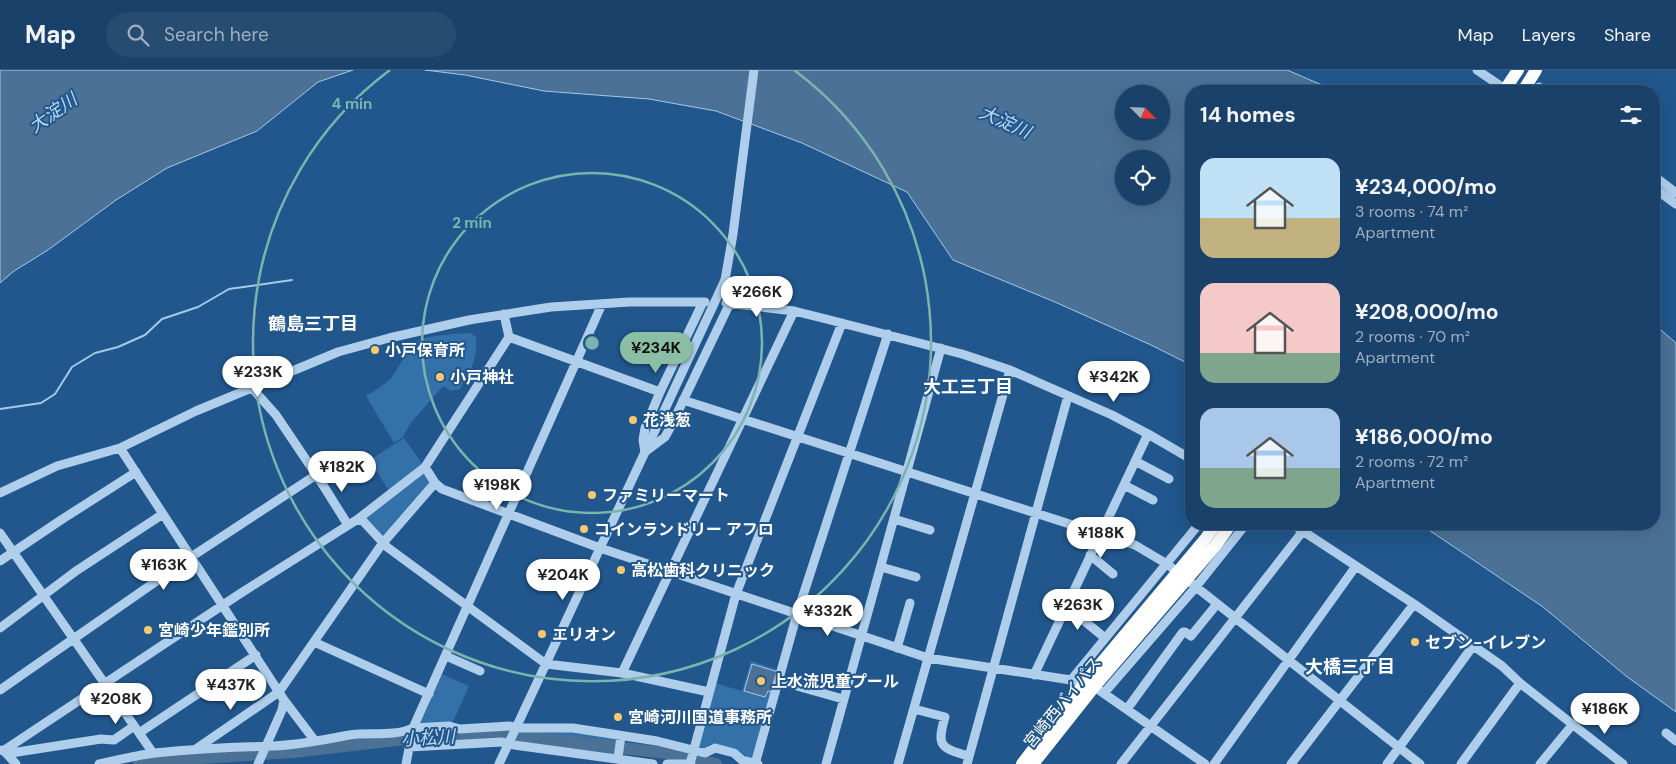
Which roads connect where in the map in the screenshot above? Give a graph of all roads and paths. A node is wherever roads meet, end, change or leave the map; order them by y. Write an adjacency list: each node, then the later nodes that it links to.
1 (754, 70): 29 (street, bridge)
2 (1477, 70): 5 (street)
3 (1518, 70): 6 (highway)
4 (1536, 70): 7 (highway)
5 (1498, 85)
6 (1509, 85)
7 (1527, 85)
8 (1660, 181): 10 (street)
9 (1660, 192): 11 (street)
10 (1676, 193)
11 (1676, 204)
12 (602, 304): 14 (street); 19 (street); 22 (street)
13 (794, 311): 15 (street); 24 (street); 25 (street)
14 (504, 314): 17 (street); 21 (street)
15 (842, 323): 16 (street); 27 (street)
16 (888, 334): 18 (street); 30 (street)
17 (509, 337): 19 (street); 33 (street)
18 (942, 348): 20 (street); 35 (street)
19 (577, 361): 22 (street); 45 (street)
20 (1010, 370): 23 (street); 41 (street)
21 (251, 388): 28 (street); 36 (street)
22 (660, 392): 29 (street)
23 (1068, 396): 26 (street); 43 (street)
24 (683, 400): 25 (street); 29 (street)
25 (742, 420): 27 (street); 66 (street)
26 (1148, 434): 31 (street); 32 (street)
27 (797, 437): 30 (street); 70 (street)
28 (120, 448): 34 (street); 40 (street)
29 (645, 452): 58 (street)
30 (850, 454): 35 (street); 78 (street)
31 (1185, 456)
32 (1135, 461): 37 (street); 39 (street)
33 (425, 468): 38 (street); 46 (street)
34 (136, 472): 44 (street); 59 (street)
35 (906, 472): 41 (street); 47 (street)
36 (316, 475): 48 (street); 61 (street)
37 (1169, 479)
38 (435, 483): 45 (street); 57 (street)
39 (1124, 485): 42 (street); 56 (street)
40 (0, 493)
41 (974, 494): 43 (street); 89 (street)
42 (1153, 500)
43 (1035, 513): 56 (street); 92 (street)
44 (163, 514): 61 (street); 71 (street)
45 (509, 514): 58 (street); 77 (street)
46 (358, 519): 48 (street); 57 (street)
47 (894, 520): 49 (street); 64 (street)
48 (348, 525): 75 (street)
49 (930, 530)
50 (1194, 530): 63 (street)
51 (1212, 530): 100 (highway, 宮崎西バイパス, bridge)
52 (1227, 530): 100 (highway, 宮崎西バイパス, bridge)
53 (1241, 530): 69 (street)
54 (1303, 531): 65 (street); 79 (street)
55 (0, 533): 59 (street)
56 (1100, 534): 60 (street); 63 (street)
57 (382, 544): 77 (street); 84 (street)
58 (600, 548): 66 (street); 91 (street)
59 (13, 552): 62 (street); 71 (street)
60 (1090, 555): 67 (street); 76 (street)
61 (191, 557): 75 (street); 83 (street)
62 (0, 561)
63 (1167, 564): 69 (street); 82 (street)
64 (881, 566): 68 (street); 81 (street)
65 (1356, 566): 74 (street); 90 (street)
66 (670, 572): 70 (street); 94 (street)
67 (1113, 574)
68 (916, 577)
69 (1195, 588): 73 (street); 100 (street)
70 (736, 594): 78 (street); 102 (street)
71 (43, 595): 80 (street); 83 (street)
72 (910, 603): 86 (street)
73 (1217, 604): 79 (street); 108 (street)
74 (1414, 604): 85 (street); 106 (street)
75 (224, 605): 87 (street); 99 (street)
76 (1066, 606): 82 (street); 95 (street)
77 (468, 607): 88 (street); 91 (street)
78 (797, 614): 81 (street); 97 (street)
79 (1236, 618): 90 (street); 110 (street)
80 (0, 628)
81 (862, 636): 86 (street); 105 (street)
82 (1106, 638): 96 (street)
83 (73, 639): 99 (street); 101 (street)
84 (314, 642): 103 (street); 104 (street)
85 (1473, 646): 98 (street); 121 (street)
86 (897, 648): 89 (street)
87 (256, 655): 104 (street); 113 (street)
88 (446, 656): 93 (street); 103 (street)
89 (928, 658): 92 (street); 107 (street)
90 (1288, 661): 106 (street); 143 (street)
91 (546, 664): 94 (street); 112 (street)
92 (992, 668): 95 (street); 127 (street)
93 (480, 671)
94 (622, 673): 102 (street)
95 (1034, 675): 96 (street)
96 (1071, 680): 100 (street)
97 (779, 681): 105 (street); 136 (street)
98 (1520, 683): 109 (street); 147 (street)
99 (104, 684): 113 (street); 123 (street)
100 (1094, 687): 108 (street); 139 (highway, 宮崎西バイパス); 140 (highway, 宮崎西バイパス)
101 (0, 690)
102 (709, 692): 124 (street)
103 (429, 694): 111 (street)
104 (282, 696): 116 (street); 119 (street); 122 (street)
105 (843, 699): 137 (street)
106 (1340, 701): 121 (street); 144 (street)
107 (914, 709): 127 (street); 138 (street)
108 (1127, 709): 110 (street)
109 (1572, 724): 148 (street); 149 (street)
110 (1150, 726): 141 (street); 142 (street)
111 (413, 728): 112 (street); 116 (street); 120 (street)
112 (517, 728): 115 (street); 118 (street)
113 (137, 730): 123 (street); 125 (street)
114 (1666, 733): 117 (street)
115 (621, 736): 124 (street); 126 (street)
116 (315, 741): 119 (street)
117 (1676, 741)
118 (510, 743): 120 (street); 126 (street); 132 (street)
119 (266, 747): 122 (street); 128 (street)
120 (409, 747): 131 (street)
121 (1399, 748): 145 (street); 146 (street)
122 (196, 749): 125 (street)
123 (3, 750): 129 (street)
124 (693, 751): 135 (street); 136 (street)
125 (153, 753): 130 (street)
126 (618, 758): 133 (street)
127 (968, 760)
128 (260, 762)
129 (16, 764)
130 (99, 764)
131 (406, 764)
132 (499, 764)
133 (653, 764)
134 (667, 764): 135 (street)
135 (690, 764)
136 (756, 764)
137 (826, 764)
138 (898, 764)
139 (1022, 764)
140 (1033, 764)
141 (1121, 764)
142 (1205, 764)
143 (1214, 764)
144 (1291, 764)
145 (1387, 764)
146 (1420, 764)
147 (1461, 764)
148 (1540, 764)
149 (1623, 764)

